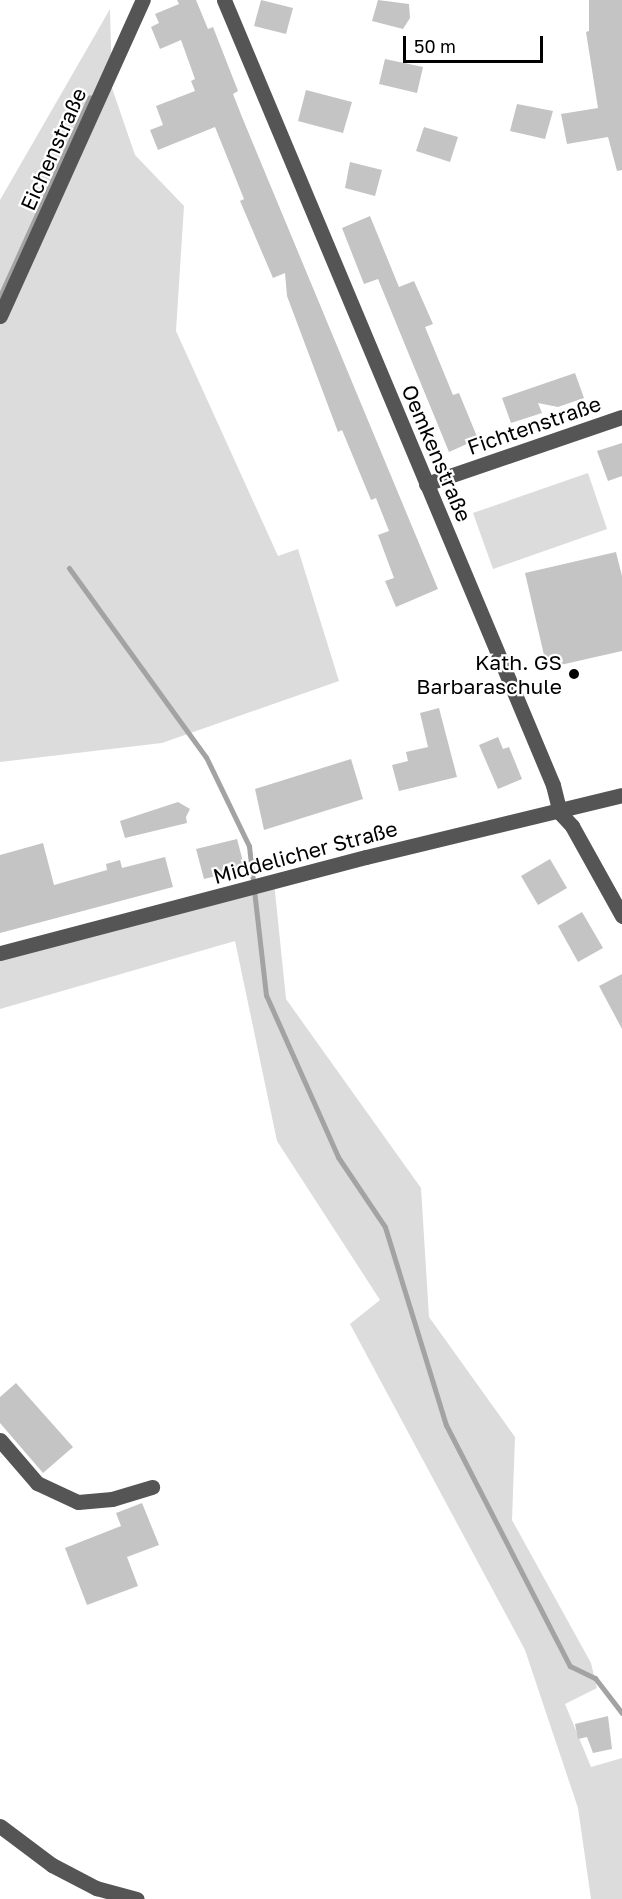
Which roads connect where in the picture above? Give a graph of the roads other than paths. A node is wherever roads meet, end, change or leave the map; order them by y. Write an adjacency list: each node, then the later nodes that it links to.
1 (144, 0): 3 (street, Eichenstraße)
2 (224, 0): 5 (street, Oemkenstraße)
3 (0, 316)
4 (622, 417): 5 (street, Fichtenstraße)
5 (426, 484): 7 (street, Oemkenstraße)
6 (622, 795): 7 (street, Middelicher Straße)
7 (560, 813): 8 (street, Oemkenstraße); 9 (street, Middelicher Straße)
8 (622, 916)
9 (0, 952)
10 (0, 1440): 11 (street)
11 (152, 1486)
12 (0, 1826): 13 (street)
13 (137, 1899)

